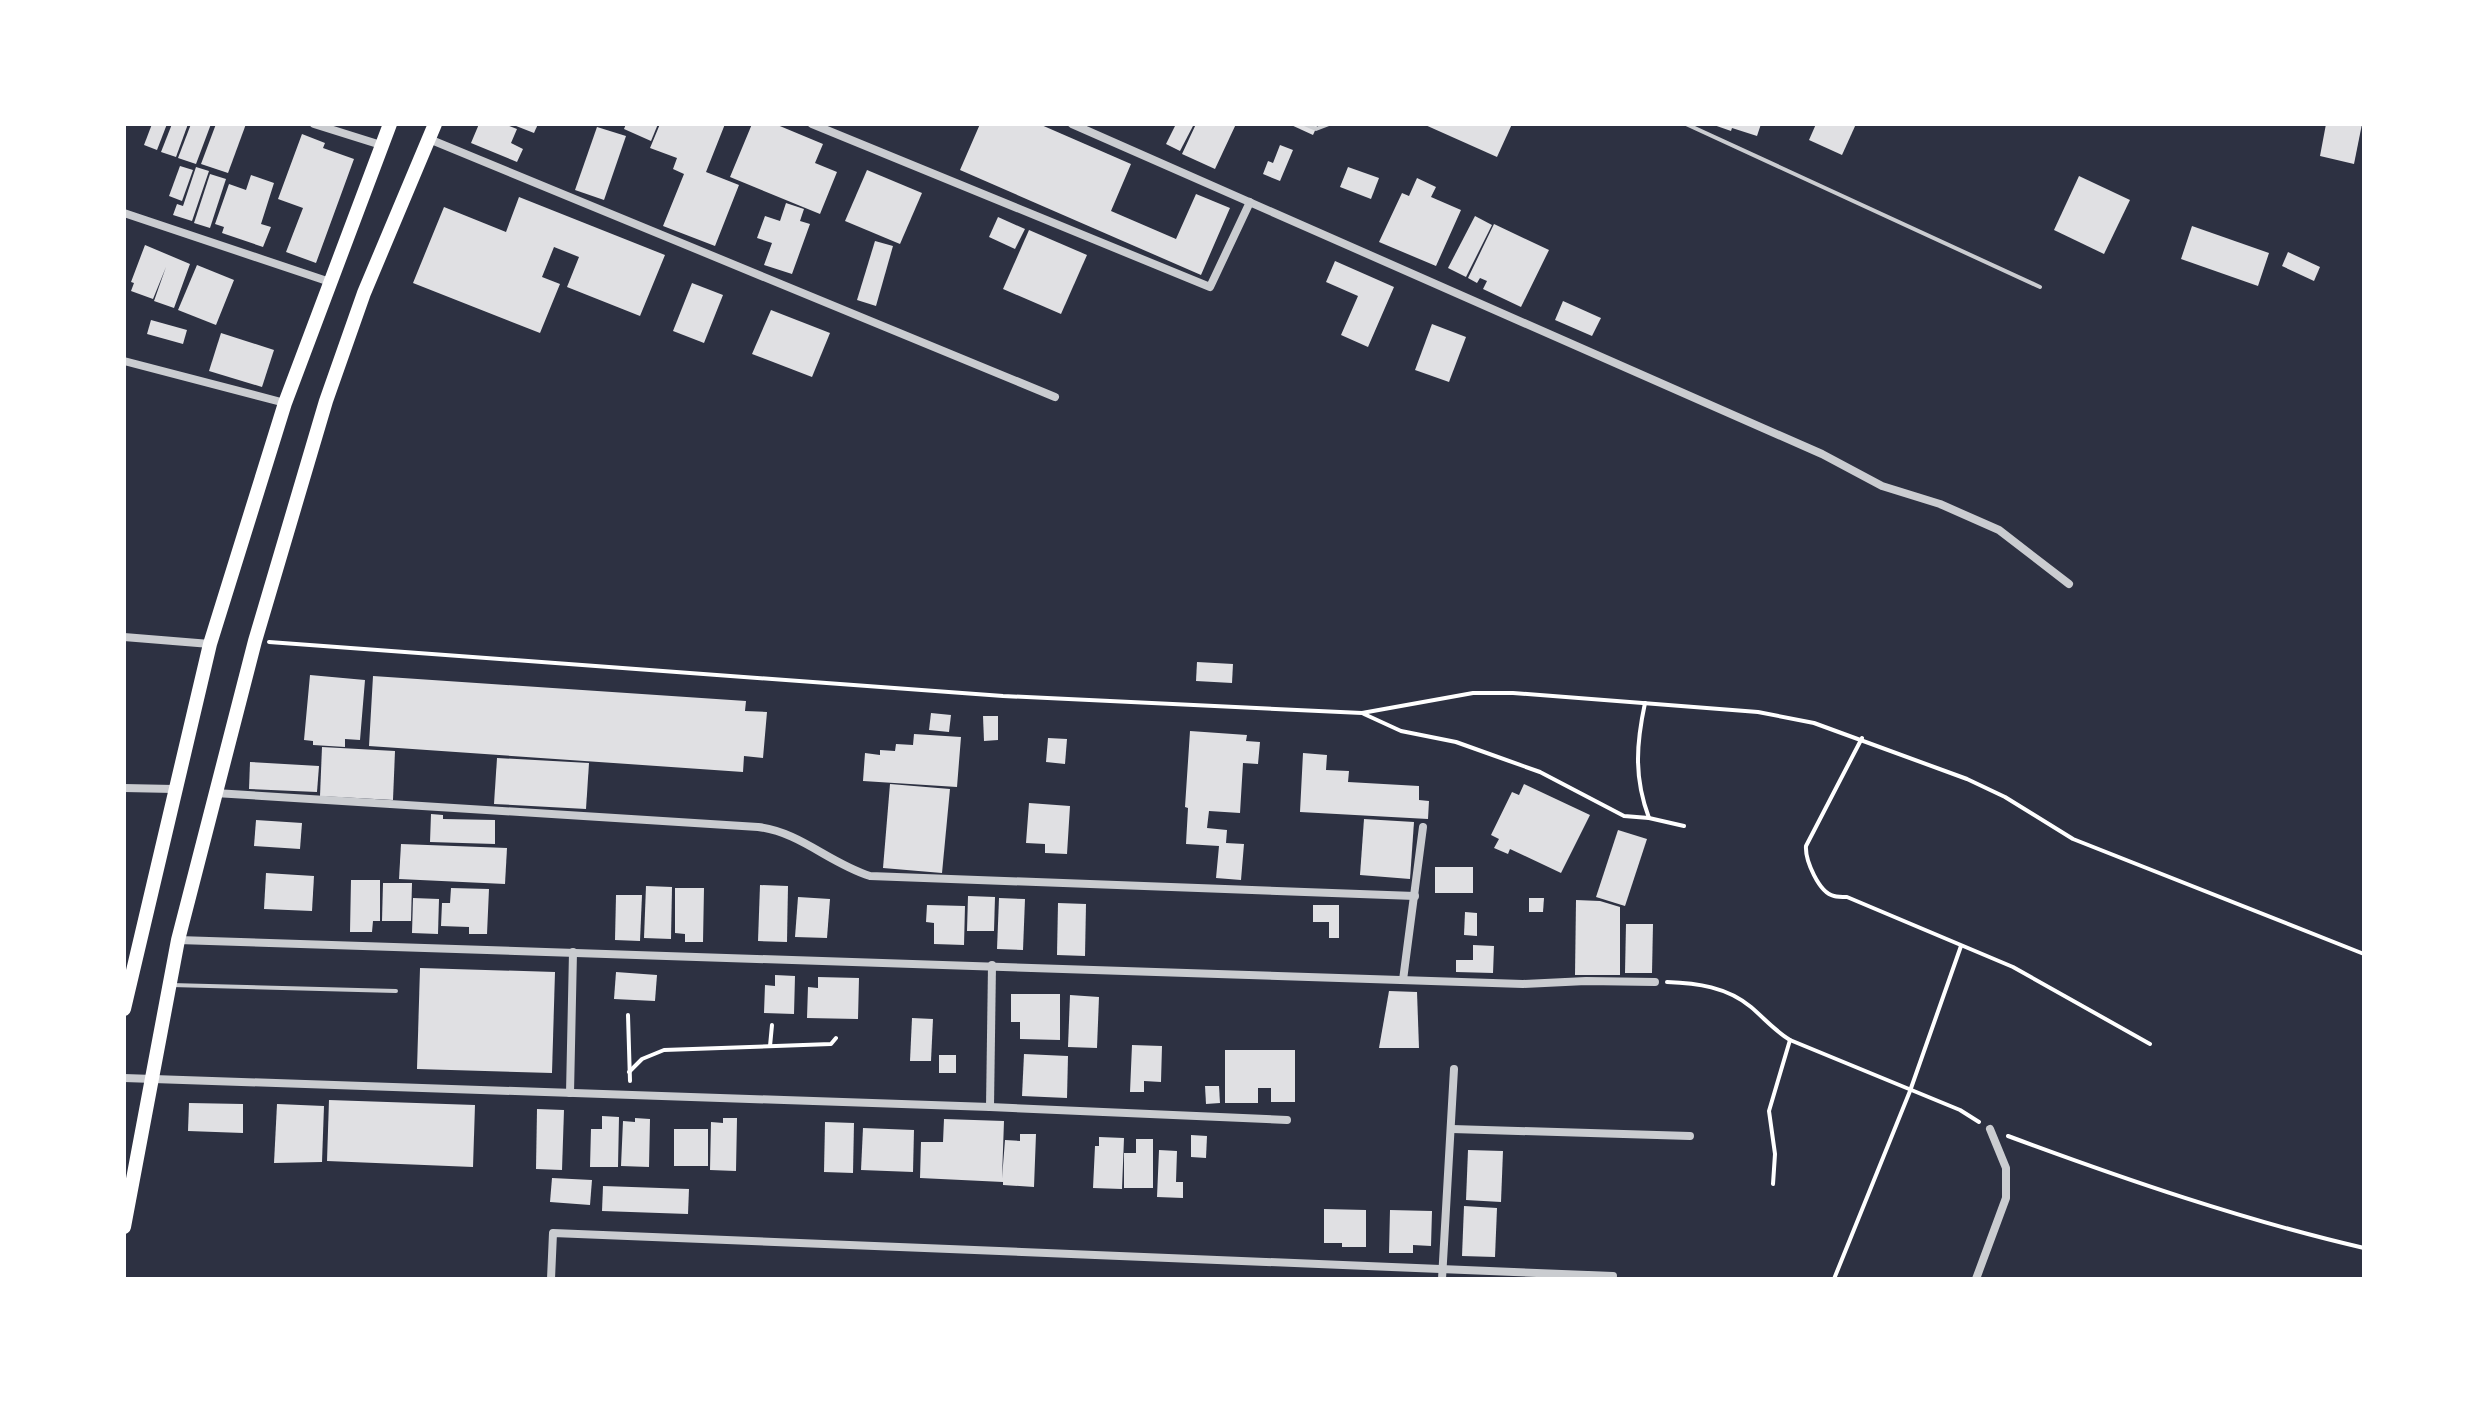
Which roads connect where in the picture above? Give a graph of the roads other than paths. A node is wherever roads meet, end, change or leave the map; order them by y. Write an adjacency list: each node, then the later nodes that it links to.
1 (314, 124): 10 (street)
2 (390, 124): 10 (highway)
3 (435, 124): 9 (highway)
4 (812, 124): 11 (street)
5 (1072, 124): 11 (street)
6 (1304, 124): 7 (lane)
7 (1329, 124)
8 (1686, 124): 14 (lane)
9 (429, 139): 16 (street); 23 (highway)
10 (381, 145): 13 (highway)
11 (1250, 202): 18 (street)
12 (124, 213): 13 (street)
13 (330, 282): 17 (highway)
14 (2040, 287)
15 (124, 361): 17 (street)
16 (1055, 397)
17 (285, 403): 20 (highway)
18 (2069, 584)
19 (124, 637): 20 (street)
20 (210, 644): 22 (highway)
21 (124, 788): 22 (street)
22 (174, 789): 32 (highway)
23 (215, 793): 25 (street); 26 (highway)
24 (1423, 827): 25 (street)
25 (1415, 896): 29 (street)
26 (178, 940): 27 (street); 31 (highway)
27 (573, 952): 28 (street); 38 (street)
28 (992, 965): 29 (street); 39 (street)
29 (1403, 980): 30 (street)
30 (1655, 982)
31 (169, 984): 33 (lane); 37 (highway)
32 (126, 988): 34 (highway)
33 (396, 991)
34 (124, 1009)
35 (1454, 1069): 41 (street)
36 (124, 1078): 37 (street)
37 (151, 1079): 38 (street); 44 (highway)
38 (570, 1093): 39 (street)
39 (990, 1107): 40 (street)
40 (1287, 1120)
41 (1452, 1129): 43 (street); 45 (street)
42 (1990, 1129): 48 (street)
43 (1690, 1136)
44 (124, 1227)
45 (1442, 1275): 46 (street); 47 (street)
46 (1613, 1276)
47 (551, 1279)
48 (1976, 1279)

